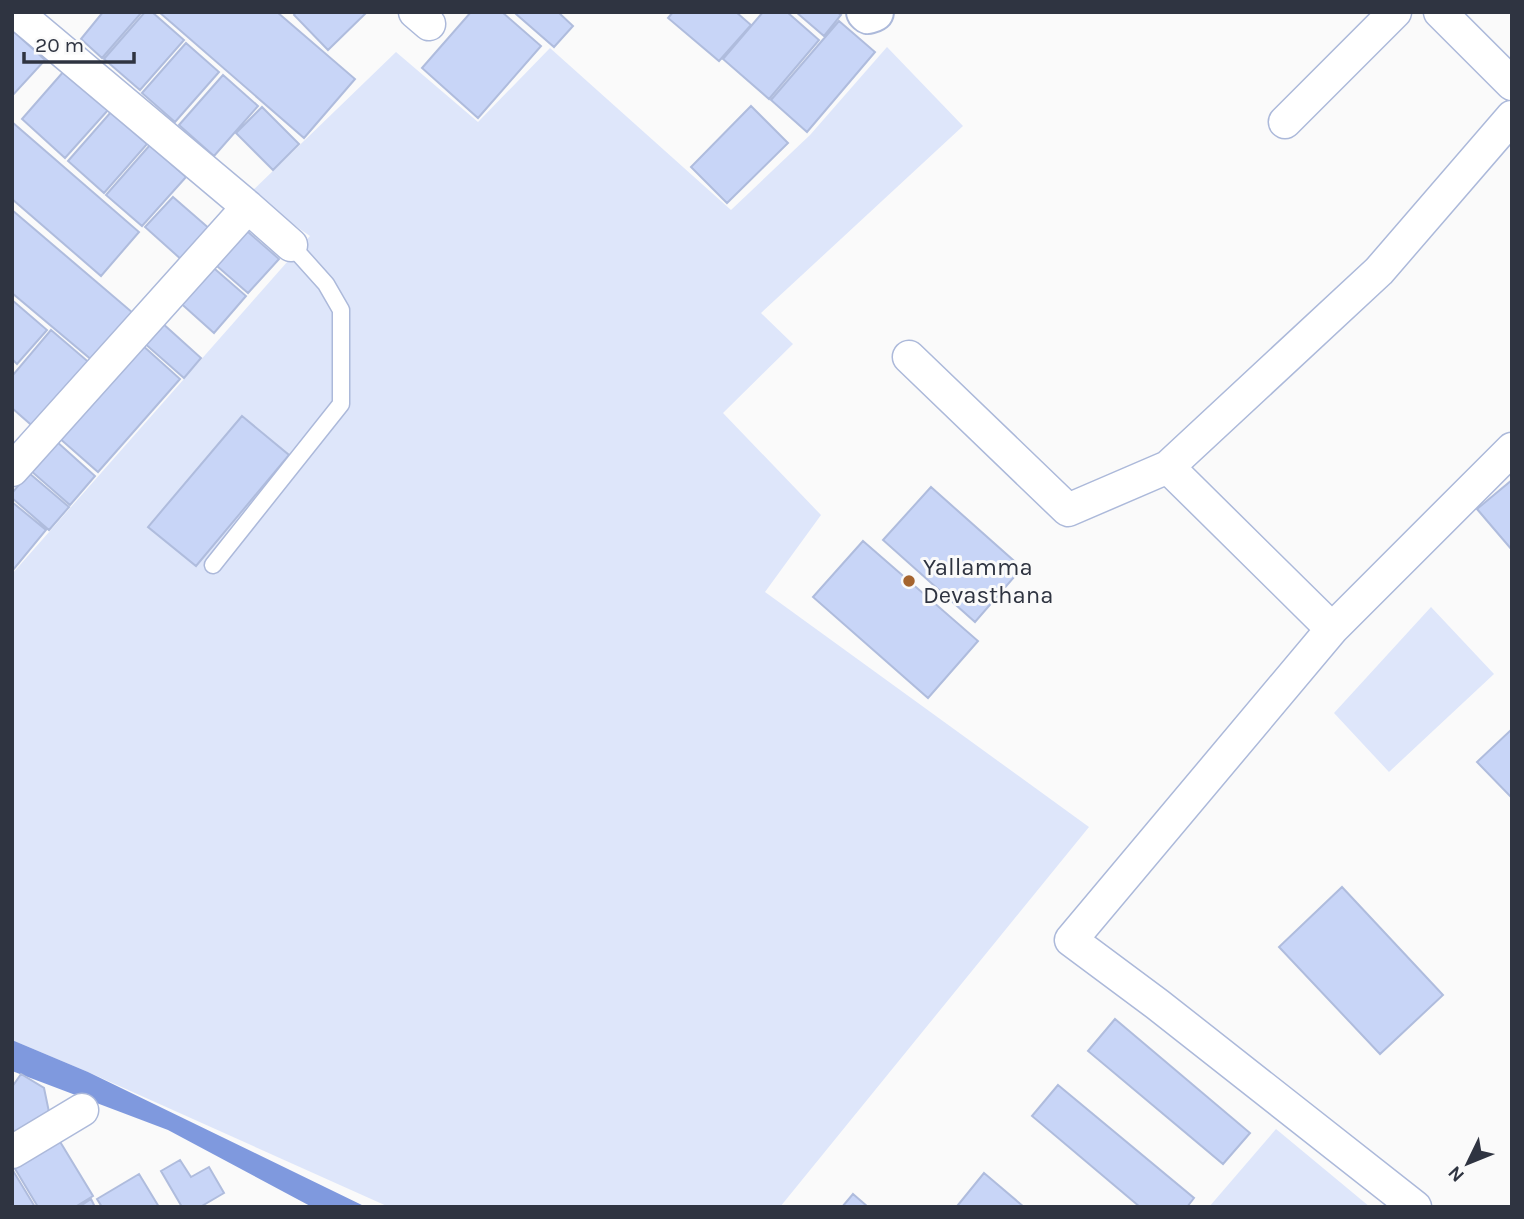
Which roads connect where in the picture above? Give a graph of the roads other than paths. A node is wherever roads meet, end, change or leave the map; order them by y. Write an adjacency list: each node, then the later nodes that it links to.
1 (16, 12): 9 (street)
2 (866, 12): 3 (street)
3 (874, 12)
4 (1395, 12): 8 (street)
5 (1440, 12): 6 (street)
6 (1512, 84)
7 (1512, 117): 14 (street)
8 (1285, 122)
9 (248, 207): 10 (street); 13 (street)
10 (291, 245): 15 (lane)
11 (909, 356): 14 (street)
12 (1512, 449): 16 (street)
13 (14, 465)
14 (1168, 467): 16 (street)
15 (213, 565)
16 (1332, 629): 19 (street)
17 (82, 1110): 18 (street)
18 (12, 1152)
19 (1415, 1207)

